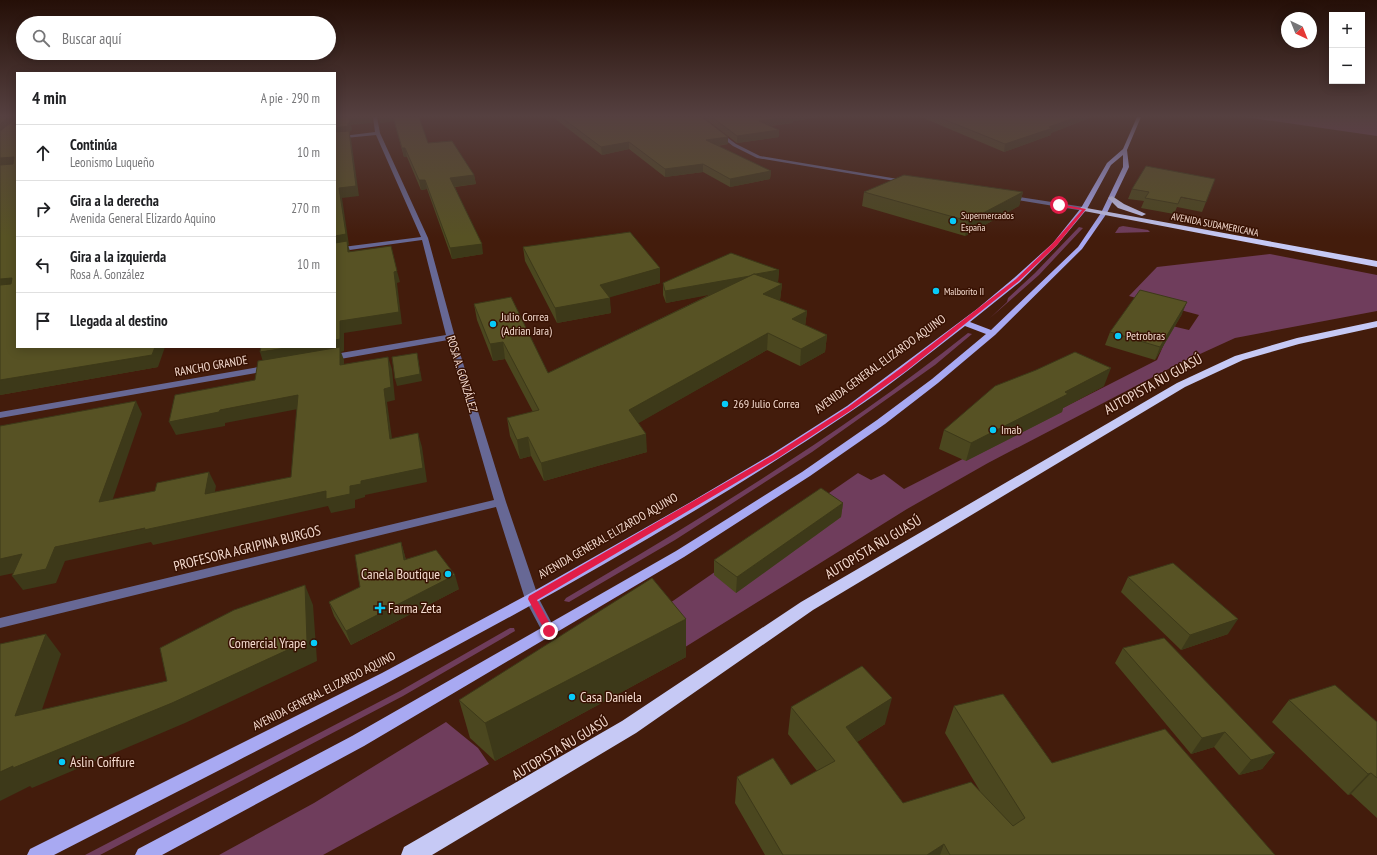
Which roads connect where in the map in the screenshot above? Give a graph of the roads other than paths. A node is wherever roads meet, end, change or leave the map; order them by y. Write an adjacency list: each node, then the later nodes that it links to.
1 (389, 157): 11 (street, ROSA A. GONZÁLEZ)
2 (759, 157): 5 (street)
3 (1117, 157): 8 (main road, AVENIDA GENERAL ELIZARDO AQUINO)
4 (1125, 157): 7 (main road, AVENIDA GENERAL ELIZARDO AQUINO)
5 (917, 183)
6 (1002, 196): 8 (street)
7 (1112, 198): 9 (main road, AVENIDA GENERAL ELIZARDO AQUINO); 10 (highway)
8 (1084, 209): 9 (highway, AVENIDA SUDAMERICANA); 14 (main road, AVENIDA GENERAL ELIZARDO AQUINO)
9 (1104, 213): 10 (highway, AVENIDA SUDAMERICANA); 16 (main road, AVENIDA GENERAL ELIZARDO AQUINO)
10 (1205, 232): 13 (highway, AVENIDA SUDAMERICANA)
11 (425, 238): 12 (street); 17 (street, ROSA A. GONZÁLEZ)
12 (336, 250)
13 (1377, 264)
14 (964, 323): 16 (main road); 22 (main road, AVENIDA GENERAL ELIZARDO AQUINO)
15 (1377, 324): 27 (highway, AUTOPISTA ÑU GUASÚ)
16 (992, 332): 24 (main road, AVENIDA GENERAL ELIZARDO AQUINO)
17 (450, 337): 18 (street); 21 (street, ROSA A. GONZÁLEZ)
18 (318, 360)
19 (280, 367): 20 (street, RANCHO GRANDE)
20 (0, 415)
21 (500, 502): 22 (street, ROSA A. GONZÁLEZ); 23 (street, PROFESORA AGRIPINA BURGOS)
22 (532, 599): 24 (street, ROSA A. GONZÁLEZ); 25 (main road, AVENIDA GENERAL ELIZARDO AQUINO)
23 (0, 623)
24 (549, 631): 26 (main road, AVENIDA GENERAL ELIZARDO AQUINO)
25 (36, 855)
26 (144, 855)
27 (412, 855)

